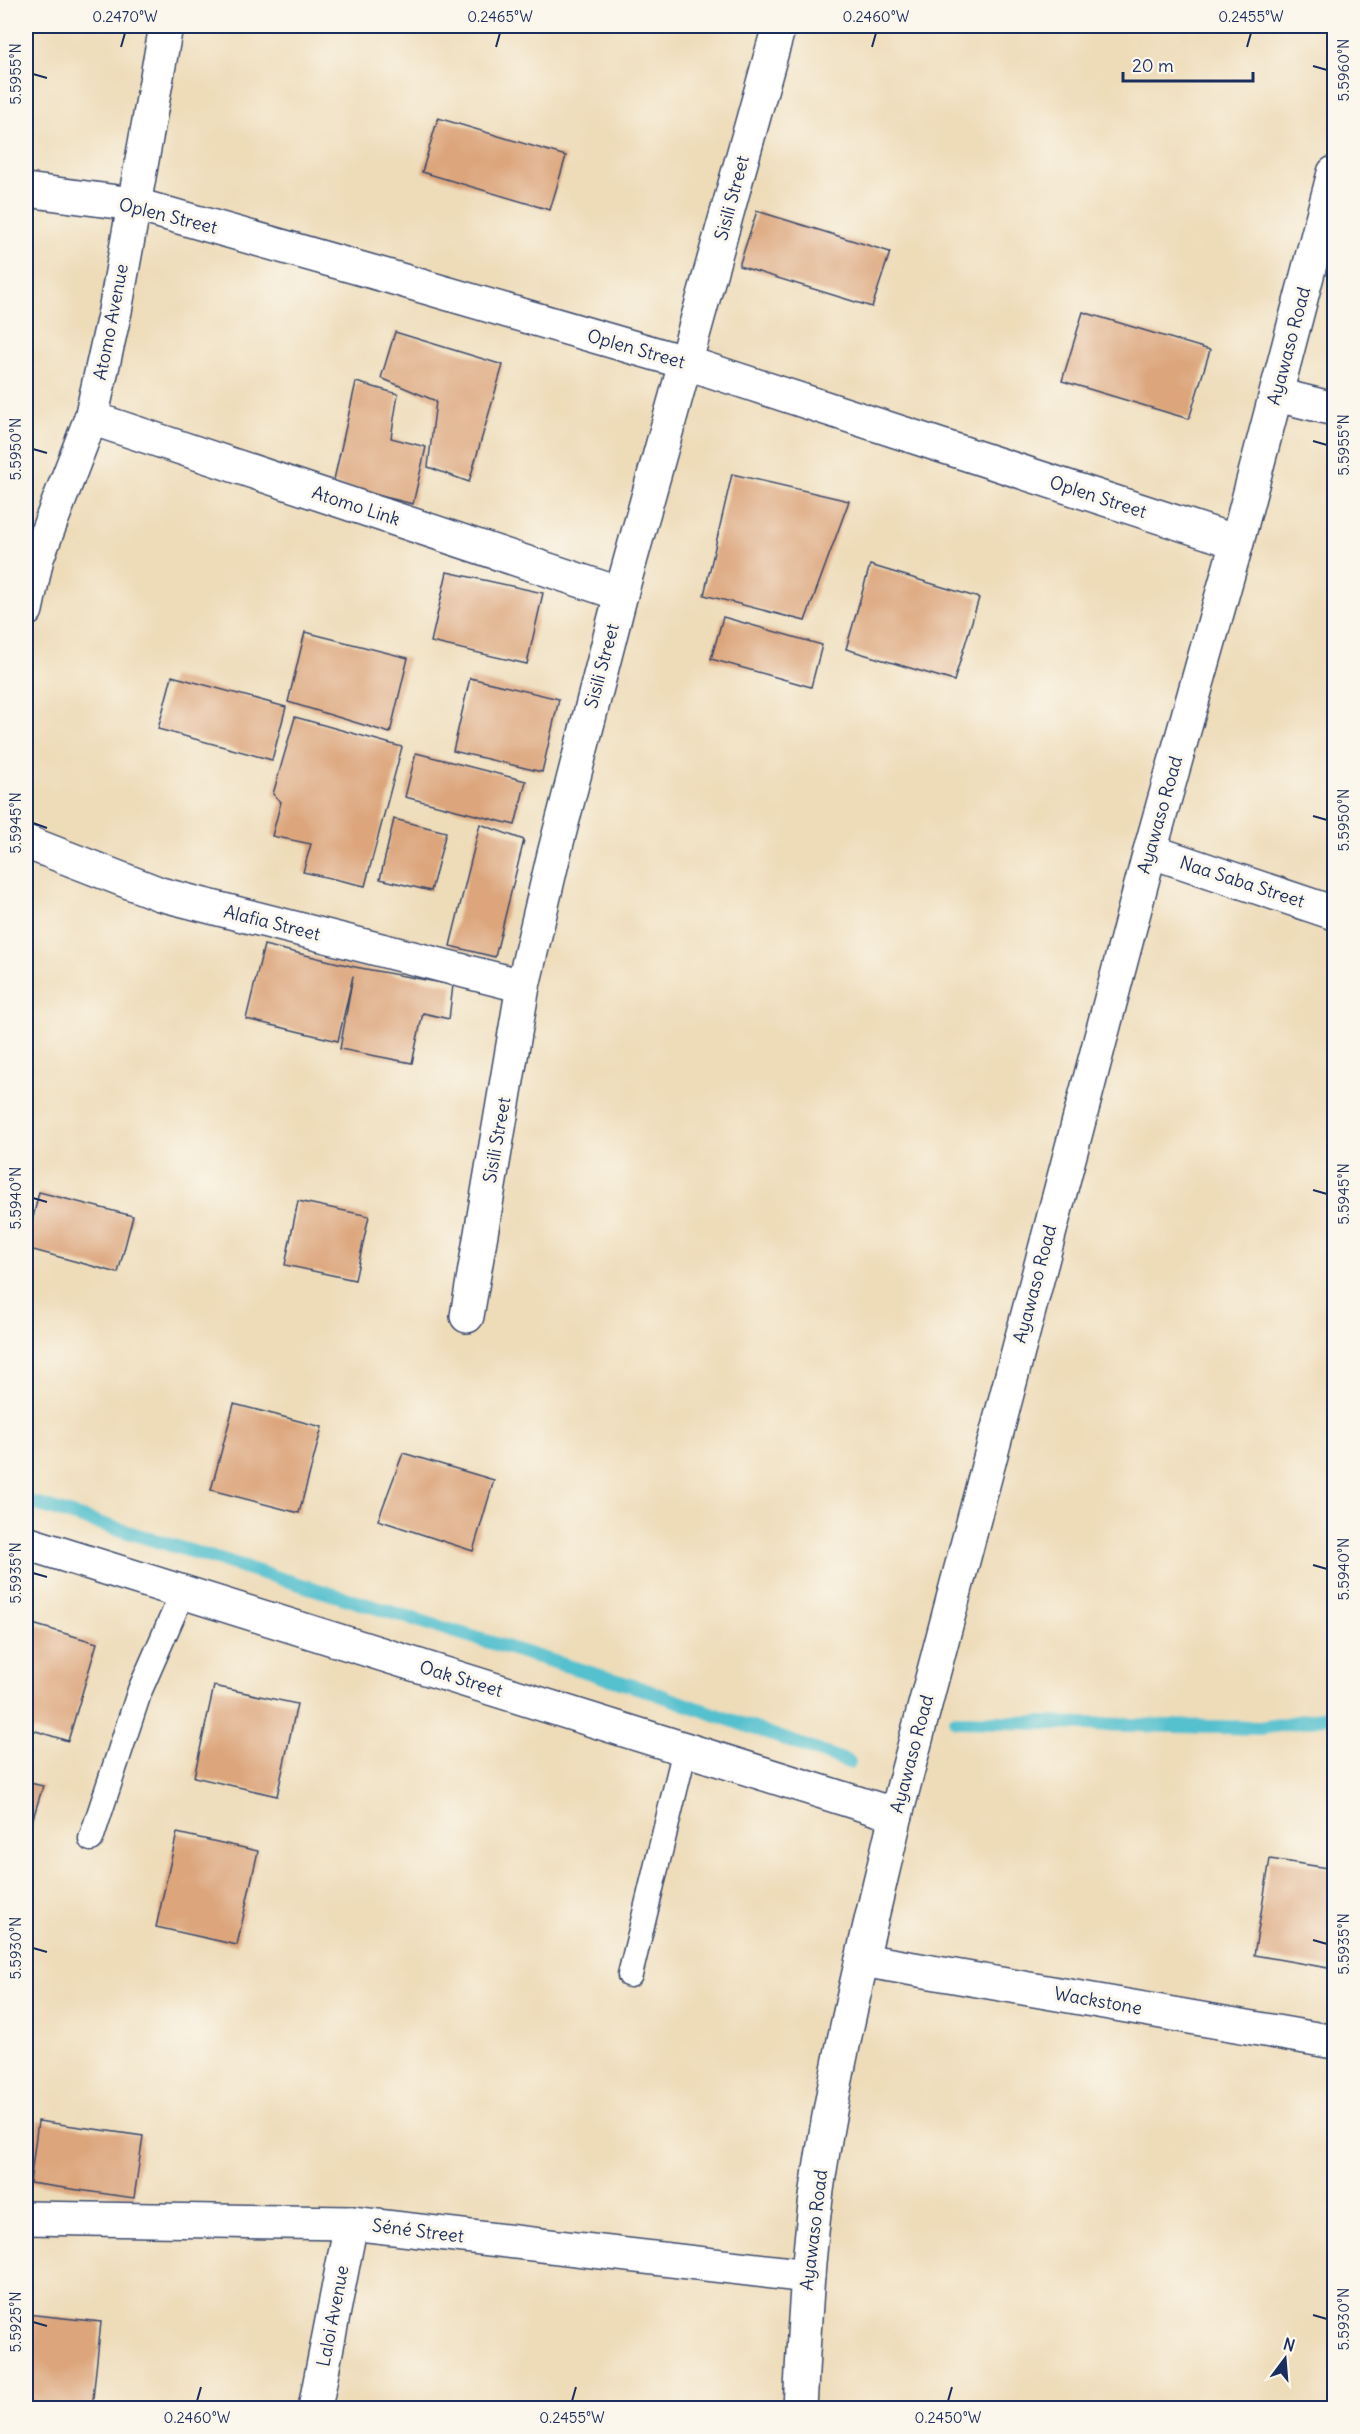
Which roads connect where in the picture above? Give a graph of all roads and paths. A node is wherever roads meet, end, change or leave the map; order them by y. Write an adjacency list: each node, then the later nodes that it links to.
1 (165, 26): 5 (street, Atomo Avenue)
2 (778, 26): 6 (street, Sisili Street)
3 (1335, 173): 7 (street, Ayawaso Road)
4 (26, 190): 5 (street, Oplen Street)
5 (133, 204): 6 (street, Oplen Street); 9 (street, Atomo Avenue)
6 (687, 363): 11 (street, Oplen Street); 12 (street, Sisili Street)
7 (1277, 395): 8 (street); 11 (street, Ayawaso Road)
8 (1335, 409)
9 (91, 418): 10 (street, Atomo Avenue); 12 (street, Atomo Link)
10 (38, 524): 13 (street, Atomo Avenue)
11 (1237, 542): 15 (street, Ayawaso Road)
12 (621, 594): 17 (street, Sisili Street)
13 (26, 610)
14 (26, 842): 17 (street, Alafia Street)
15 (1150, 851): 16 (street, Naa Saba Street); 22 (street, Ayawaso Road)
16 (1335, 913)
17 (523, 986): 18 (street, Sisili Street)
18 (467, 1316)
19 (26, 1543): 20 (street, Oak Street)
20 (183, 1592): 21 (street, Oak Street); 23 (lane)
21 (685, 1749): 22 (street, Oak Street); 25 (lane)
22 (896, 1815): 24 (street, Ayawaso Road)
23 (91, 1839)
24 (862, 1960): 26 (street, Wackstone); 29 (street, Ayawaso Road)
25 (630, 1975)
26 (1335, 2042)
27 (26, 2218): 28 (street, Séné Street)
28 (351, 2223): 29 (street, Séné Street); 30 (street, Laloi Avenue)
29 (808, 2276): 31 (street, Ayawaso Road)
30 (315, 2409)
31 (800, 2409)

